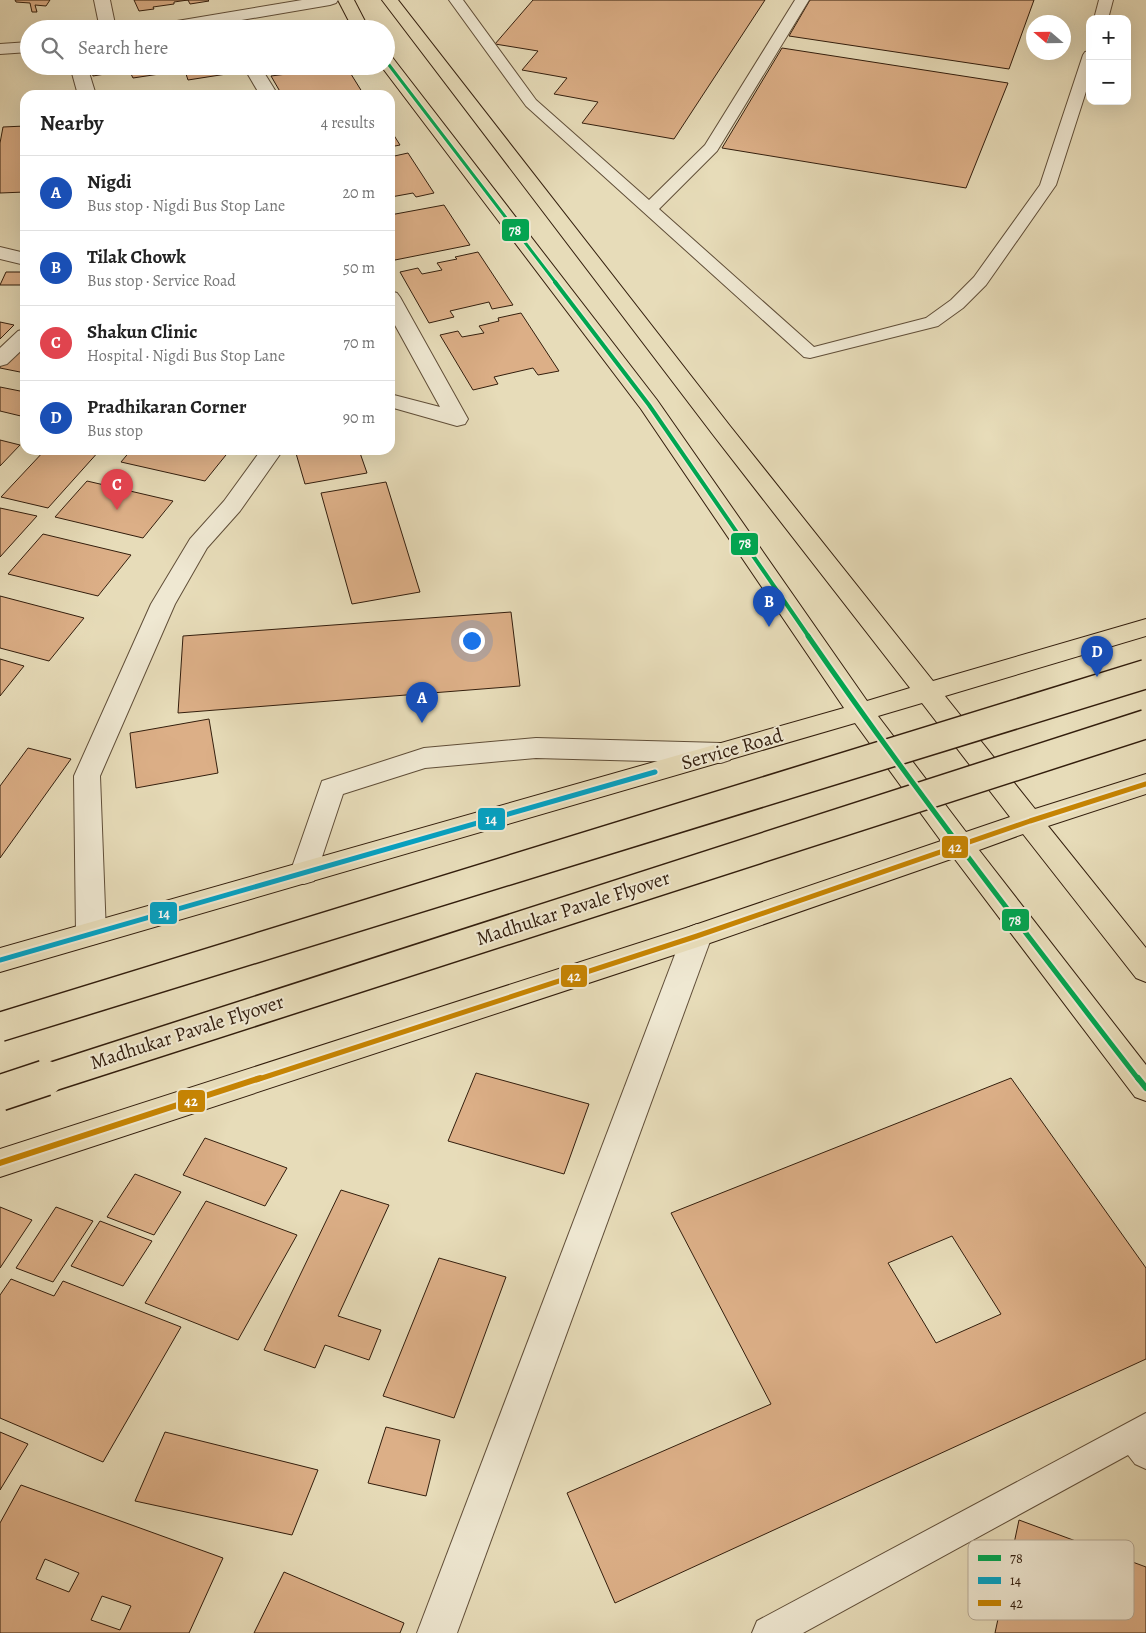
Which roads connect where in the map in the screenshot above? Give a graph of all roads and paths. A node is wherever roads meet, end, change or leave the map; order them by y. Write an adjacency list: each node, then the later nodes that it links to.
1 (102, 0): 10 (street)
2 (216, 0): 11 (street)
3 (330, 0): 12 (street)
4 (346, 0): 13 (main road)
5 (390, 0): 32 (main road)
6 (456, 0): 22 (lane)
7 (802, 0): 22 (lane)
8 (1106, 0): 9 (lane)
9 (1102, 15)
10 (106, 20)
11 (223, 20)
12 (242, 20)
13 (356, 20)
14 (20, 47): 15 (street)
15 (0, 48)
16 (1088, 60): 22 (lane)
17 (395, 73): 33 (main road)
18 (81, 75): 20 (street)
19 (257, 75): 21 (street)
20 (85, 90)
21 (266, 90)
22 (649, 209)
23 (0, 253): 24 (street)
24 (20, 258)
25 (395, 305): 28 (street)
26 (20, 340): 27 (street)
27 (0, 360)
28 (395, 401)
29 (268, 455): 40 (street)
30 (1146, 627): 32 (main road, Service Road)
31 (1146, 674): 44 (main road, bridge)
32 (928, 693): 33 (main road, Service Road); 37 (main road)
33 (861, 712): 35 (main road, Service Road); 38 (main road)
34 (1146, 724): 46 (main road, Madhukar Pavale Flyover, bridge)
35 (721, 753): 39 (main road, Service Road); 39 (street)
36 (1146, 784): 37 (main road)
37 (1030, 821): 38 (main road); 43 (main road)
38 (960, 846): 41 (main road); 45 (main road)
39 (304, 872): 40 (main road, Service Road)
40 (91, 934): 42 (main road, Service Road)
41 (697, 936): 47 (main road); 49 (street)
42 (0, 960)
43 (1146, 970)
44 (0, 1027)
45 (1146, 1088)
46 (0, 1093)
47 (0, 1163)
48 (1142, 1439): 50 (lane)
49 (437, 1633)
50 (769, 1633)

